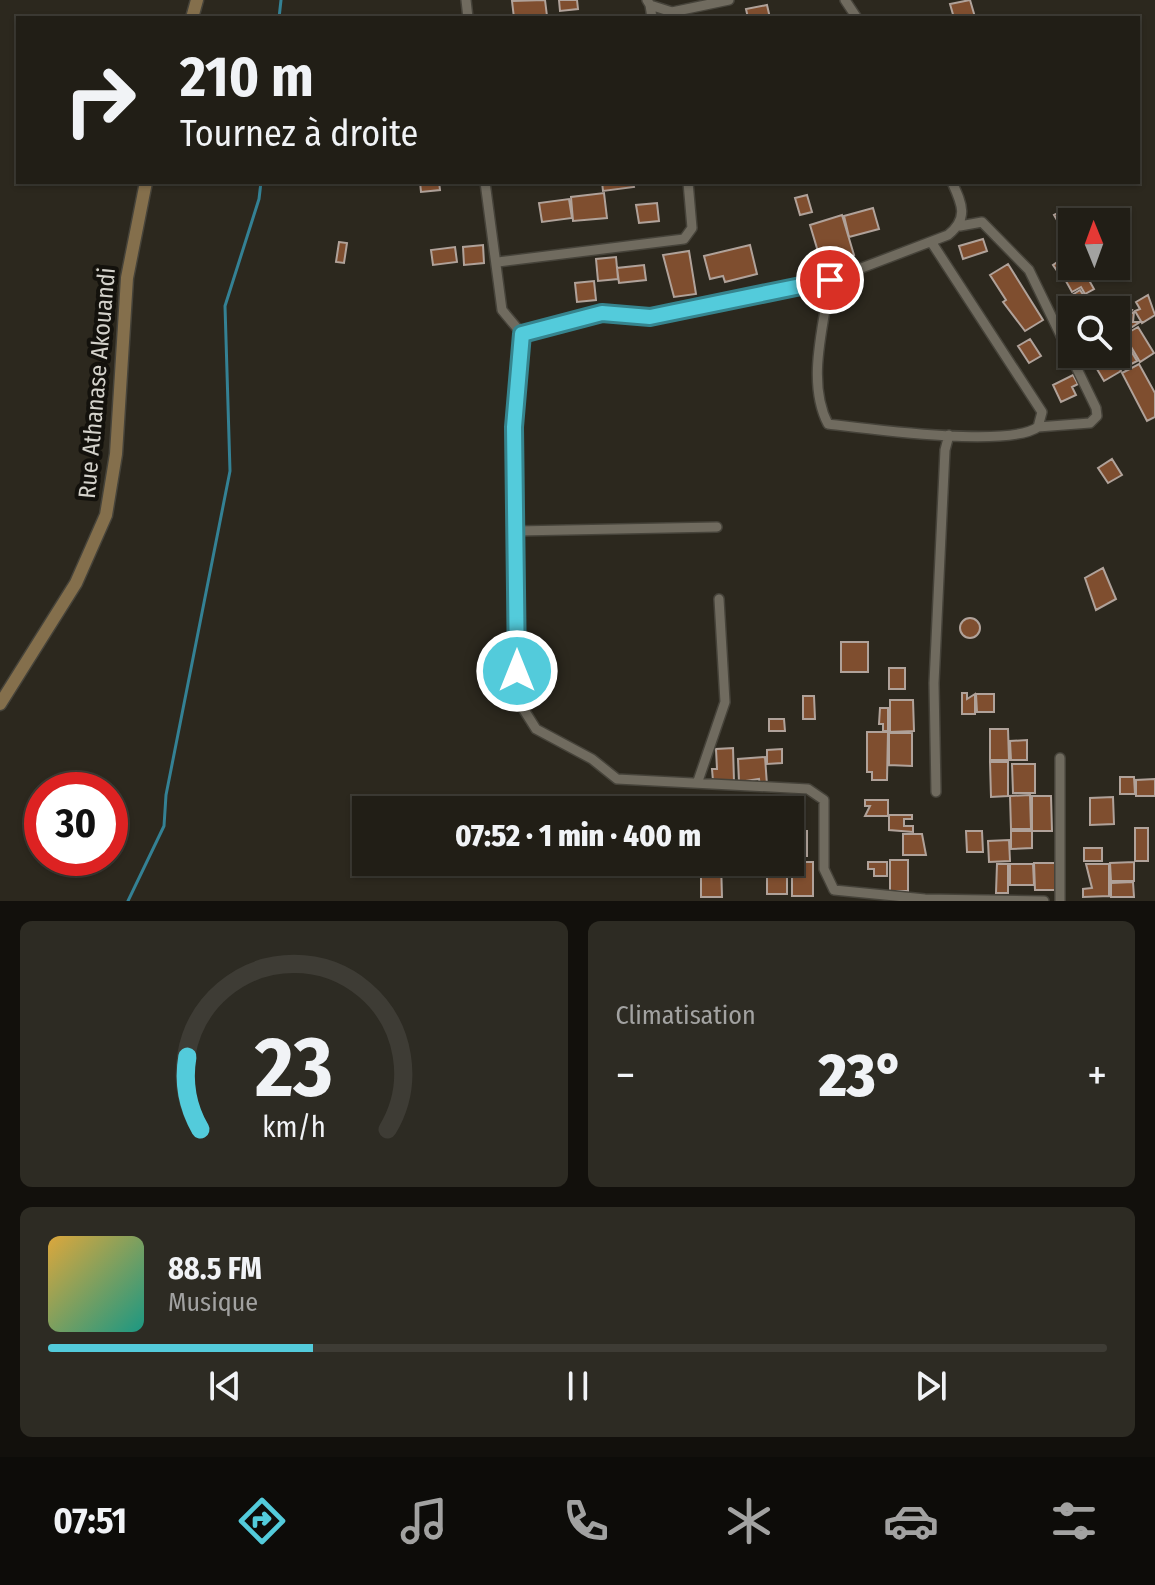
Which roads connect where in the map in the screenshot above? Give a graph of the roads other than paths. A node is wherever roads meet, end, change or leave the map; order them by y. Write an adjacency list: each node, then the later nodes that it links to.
1 (729, 0): 2 (street)
2 (648, 2)
3 (146, 184): 17 (street, Rue Athanase Akouandi)
4 (485, 184): 9 (street)
5 (688, 184): 9 (street)
6 (953, 184): 7 (street)
7 (960, 226): 8 (street); 12 (street)
8 (932, 243): 10 (street); 12 (street)
9 (498, 262): 11 (street)
10 (830, 280): 11 (street); 13 (street)
11 (522, 334): 15 (street)
12 (1038, 427): 13 (street)
13 (949, 435): 20 (street)
14 (717, 527): 15 (street)
15 (517, 531): 19 (street)
16 (719, 599): 19 (street)
17 (0, 704)
18 (1060, 758): 23 (street)
19 (698, 781): 21 (street)
20 (936, 792)
21 (925, 900): 22 (street)
22 (1044, 901)
23 (1060, 901)

